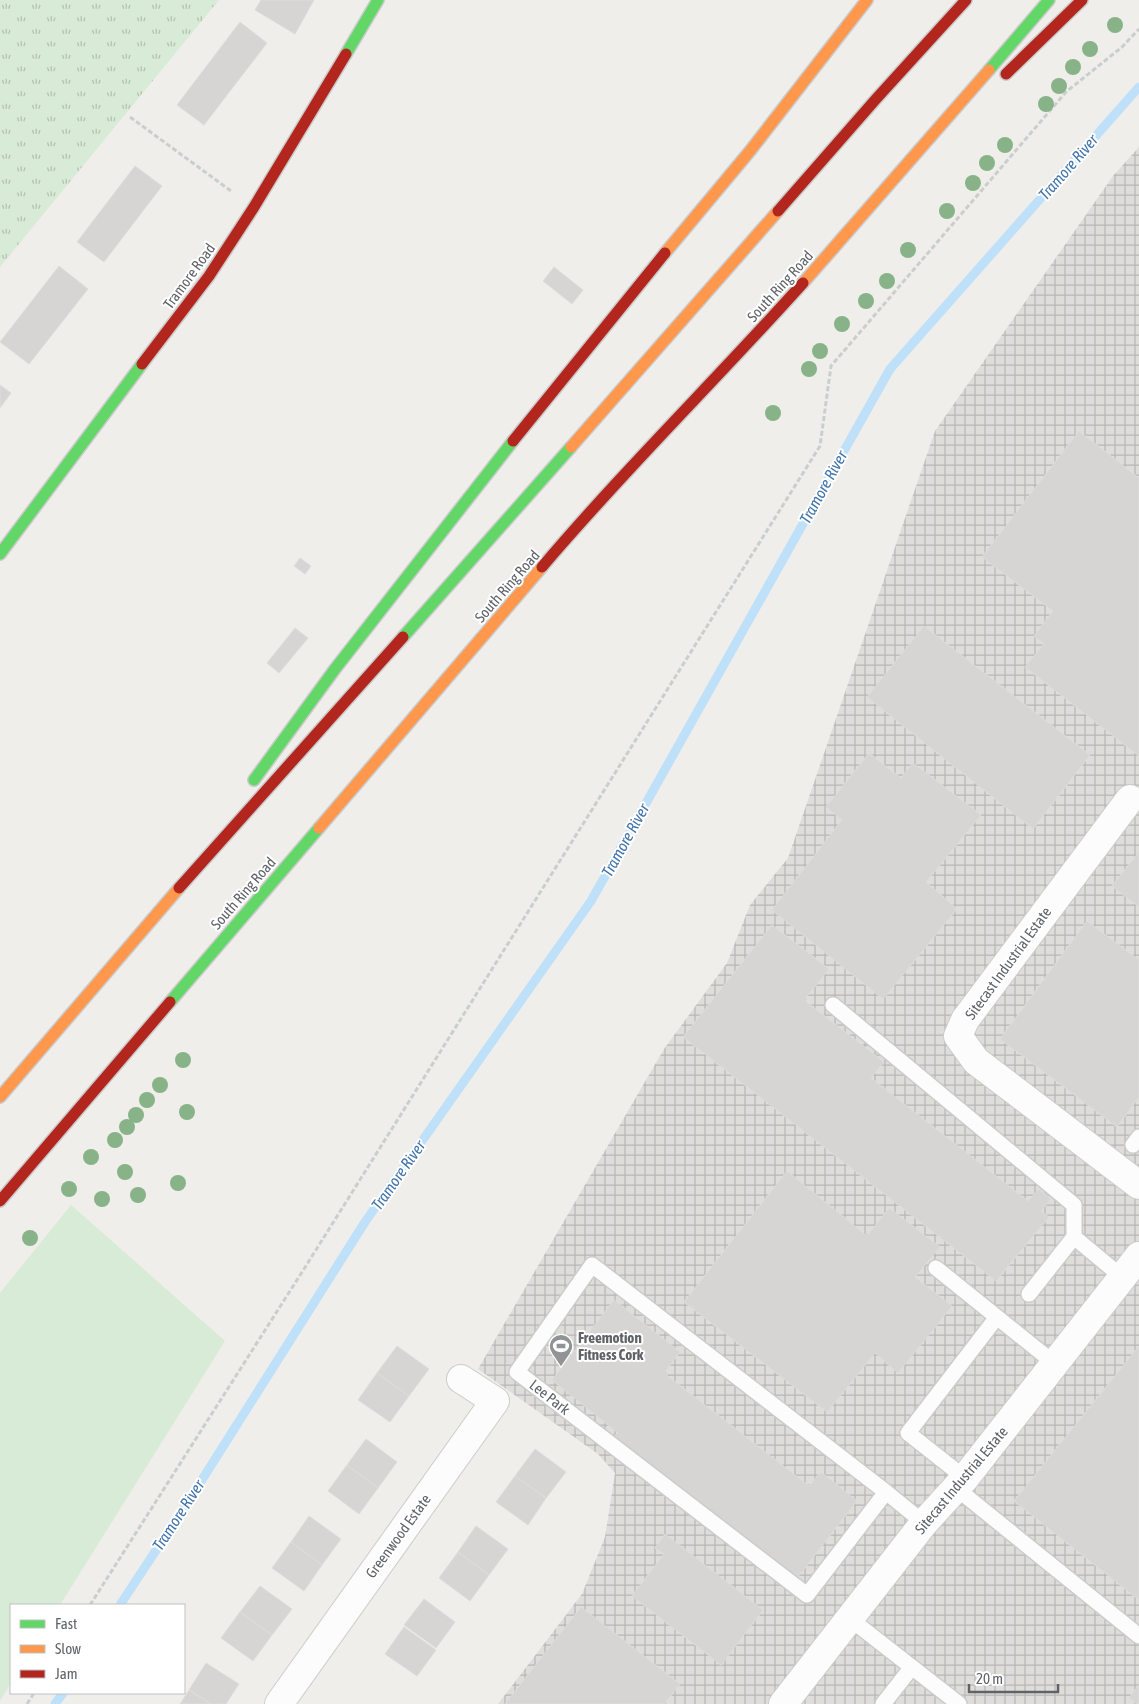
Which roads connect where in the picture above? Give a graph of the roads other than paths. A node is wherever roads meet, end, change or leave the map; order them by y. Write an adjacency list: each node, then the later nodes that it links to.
1 (378, 0): 9 (main road, Tramore Road)
2 (867, 0): 10 (main road)
3 (966, 0): 13 (main road)
4 (1049, 0): 8 (main road, South Ring Road)
5 (1082, 0): 6 (main road)
6 (999, 81)
7 (971, 108): 8 (main road)
8 (881, 195): 17 (main road, South Ring Road)
9 (0, 554)
10 (248, 788)
11 (1130, 799): 16 (street, Sitecast Industrial Estate)
12 (231, 812): 13 (main road)
13 (162, 907): 15 (main road)
14 (833, 1006): 18 (lane)
15 (0, 1097)
16 (1139, 1185)
17 (0, 1201)
18 (1074, 1237): 21 (lane); 22 (lane)
19 (1139, 1256): 21 (street, Sitecast Industrial Estate)
20 (936, 1268): 23 (lane)
21 (1122, 1277): 24 (street, Sitecast Industrial Estate)
22 (1028, 1294)
23 (997, 1317): 24 (lane); 26 (lane)
24 (1054, 1363): 26 (street, Sitecast Industrial Estate)
25 (461, 1379): 32 (street, Greenwood Estate)
26 (960, 1483): 28 (street, Sitecast Industrial Estate); 30 (lane)
27 (886, 1492): 27 (lane, Lee Park); 28 (lane, Lee Park)
28 (924, 1523): 29 (street, Sitecast Industrial Estate)
29 (849, 1618): 31 (lane); 33 (street, Sitecast Industrial Estate)
30 (1139, 1636)
31 (912, 1668): 34 (lane); 35 (lane)
32 (279, 1704)
33 (783, 1704)
34 (883, 1704)
35 (959, 1704)

